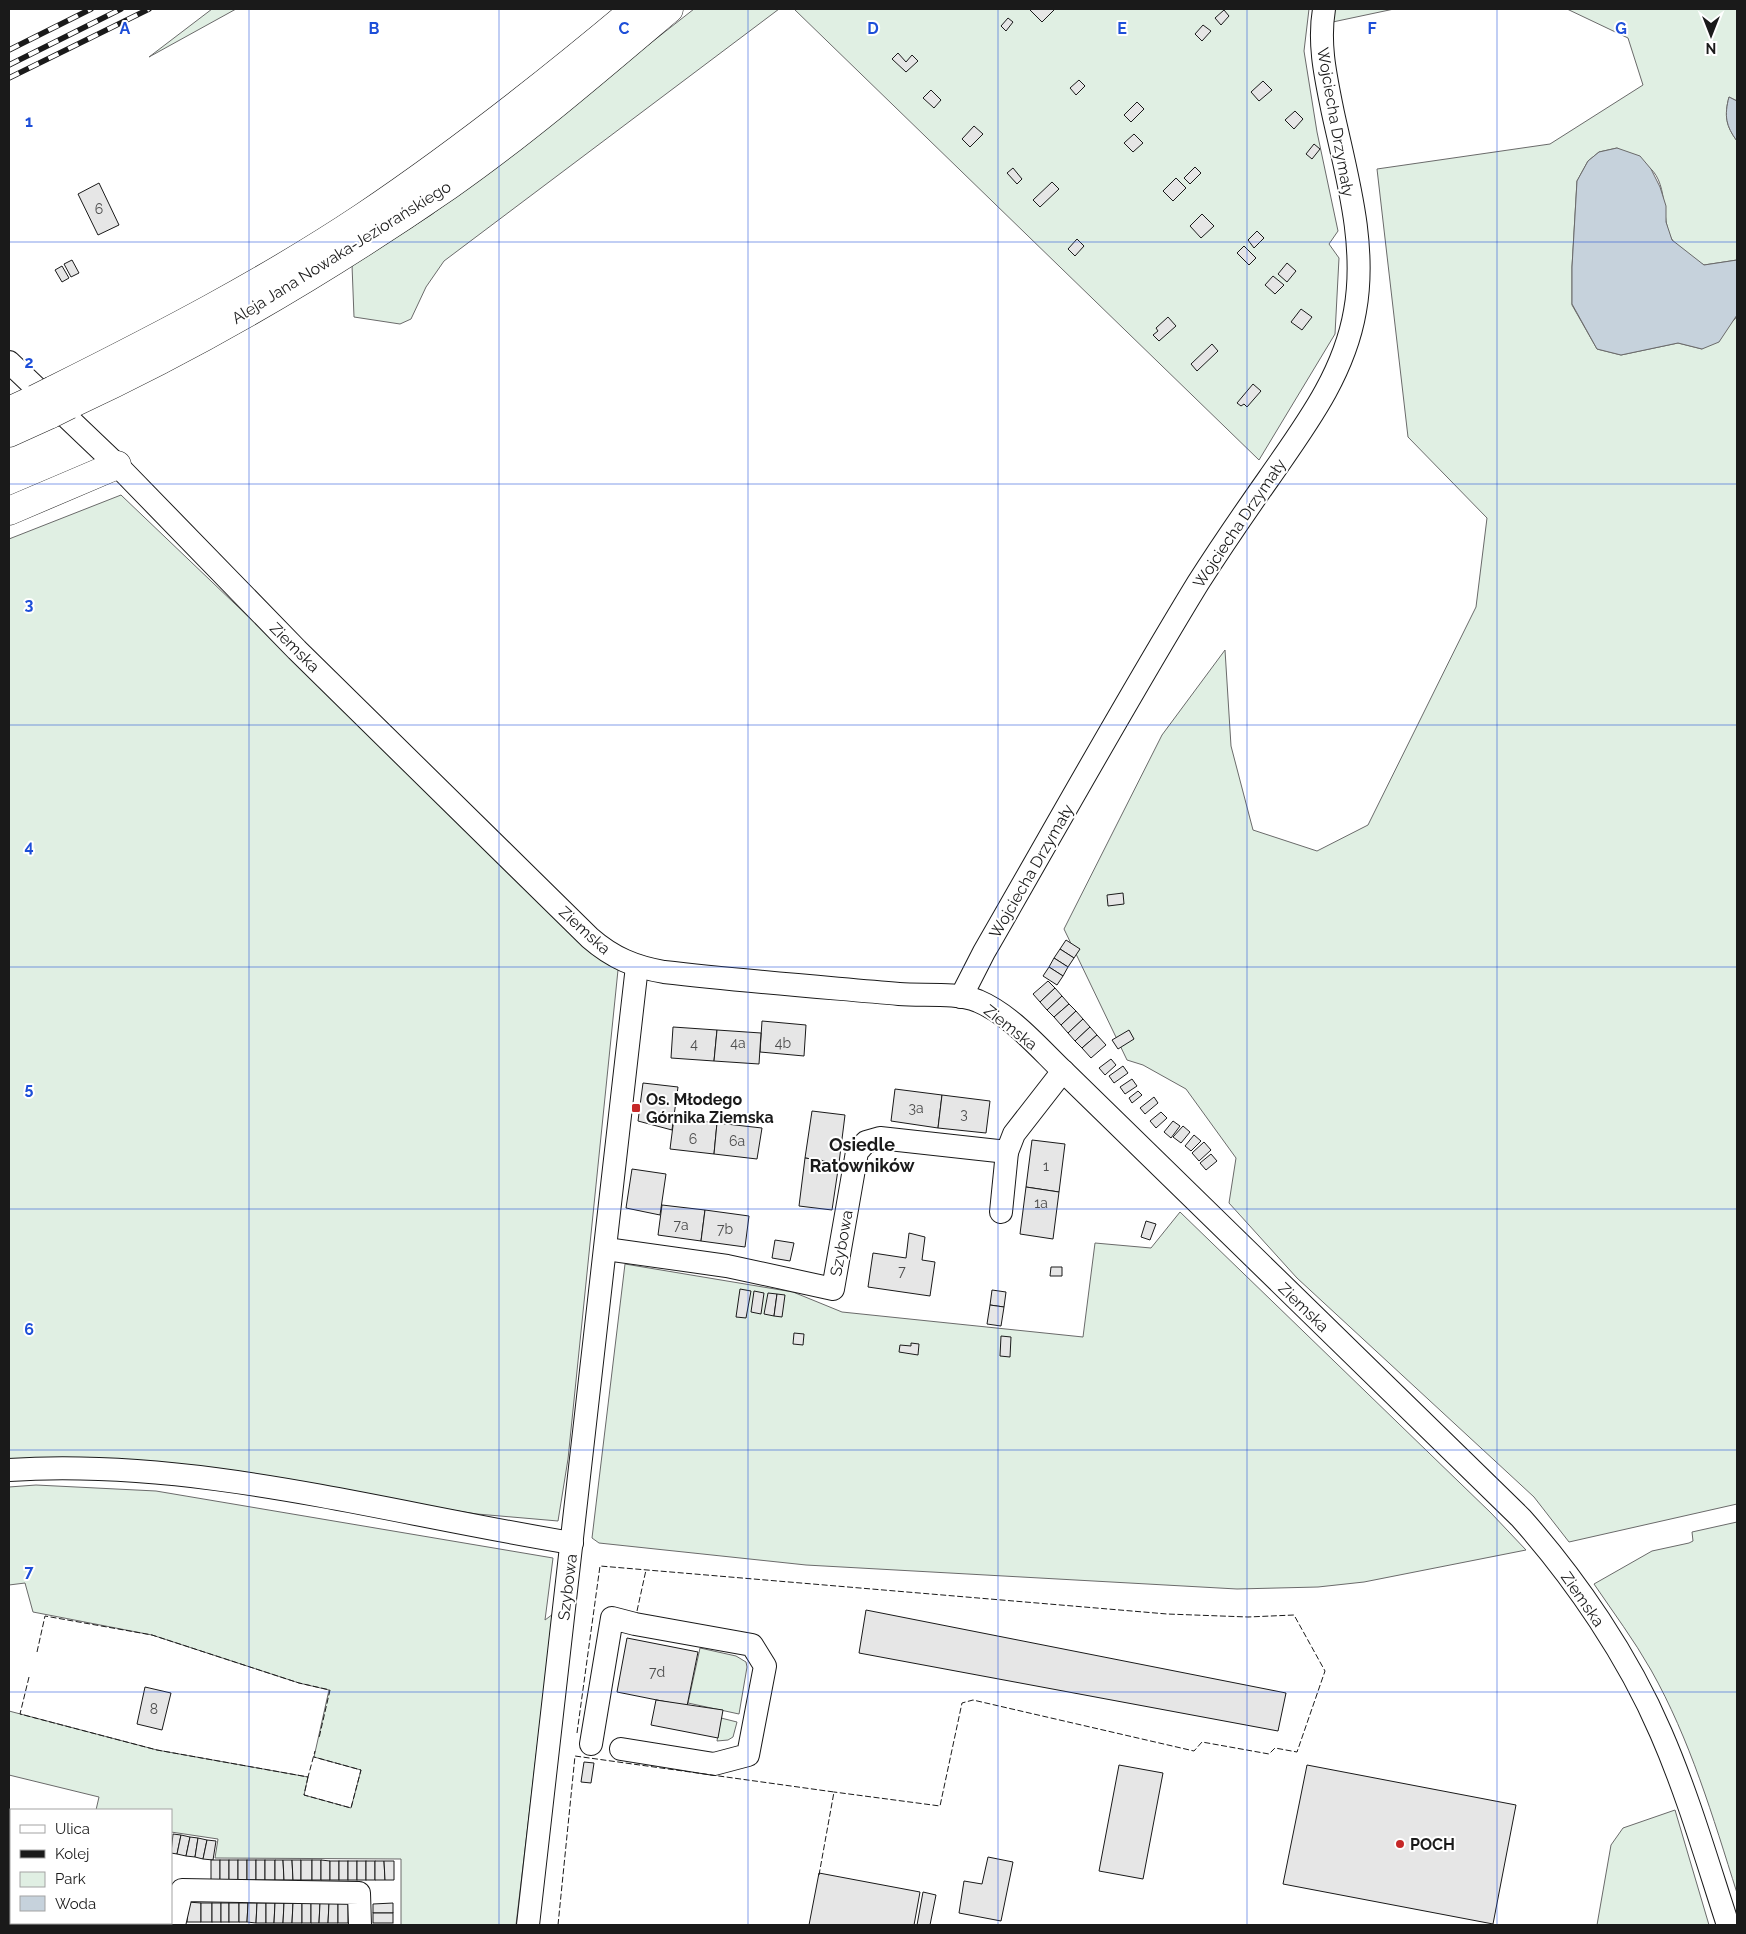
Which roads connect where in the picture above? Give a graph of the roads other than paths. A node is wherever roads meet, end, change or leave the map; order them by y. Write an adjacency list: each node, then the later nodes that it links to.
1 (635, 9): 5 (main road, Aleja Jana Nowaka-Jeziorańskiego)
2 (669, 9): 5 (main road, Aleja Jana Nowaka-Jeziorańskiego)
3 (1324, 9): 11 (street, Wojciecha Drzymały)
4 (9, 362): 8 (street, Ziemska)
5 (52, 402): 6 (main road, Aleja Jana Nowaka-Jeziorańskiego); 7 (main road, Aleja Jana Nowaka-Jeziorańskiego)
6 (9, 411)
7 (9, 434)
8 (117, 465): 9 (main road); 10 (street, Ziemska)
9 (9, 511)
10 (637, 966): 11 (street, Ziemska); 15 (street, Szybowa)
11 (961, 998): 12 (street, Ziemska)
12 (1063, 1071): 13 (street); 23 (street, Ziemska)
13 (1007, 1152): 14 (street); 15 (street, Szybowa)
14 (1001, 1212)
15 (606, 1250): 17 (street, Szybowa)
16 (9, 1470): 17 (street)
17 (572, 1543): 22 (street, Szybowa)
18 (591, 1744): 19 (street)
19 (621, 1749)
20 (174, 1925): 21 (street)
21 (360, 1925)
22 (528, 1925)
23 (1728, 1925)

